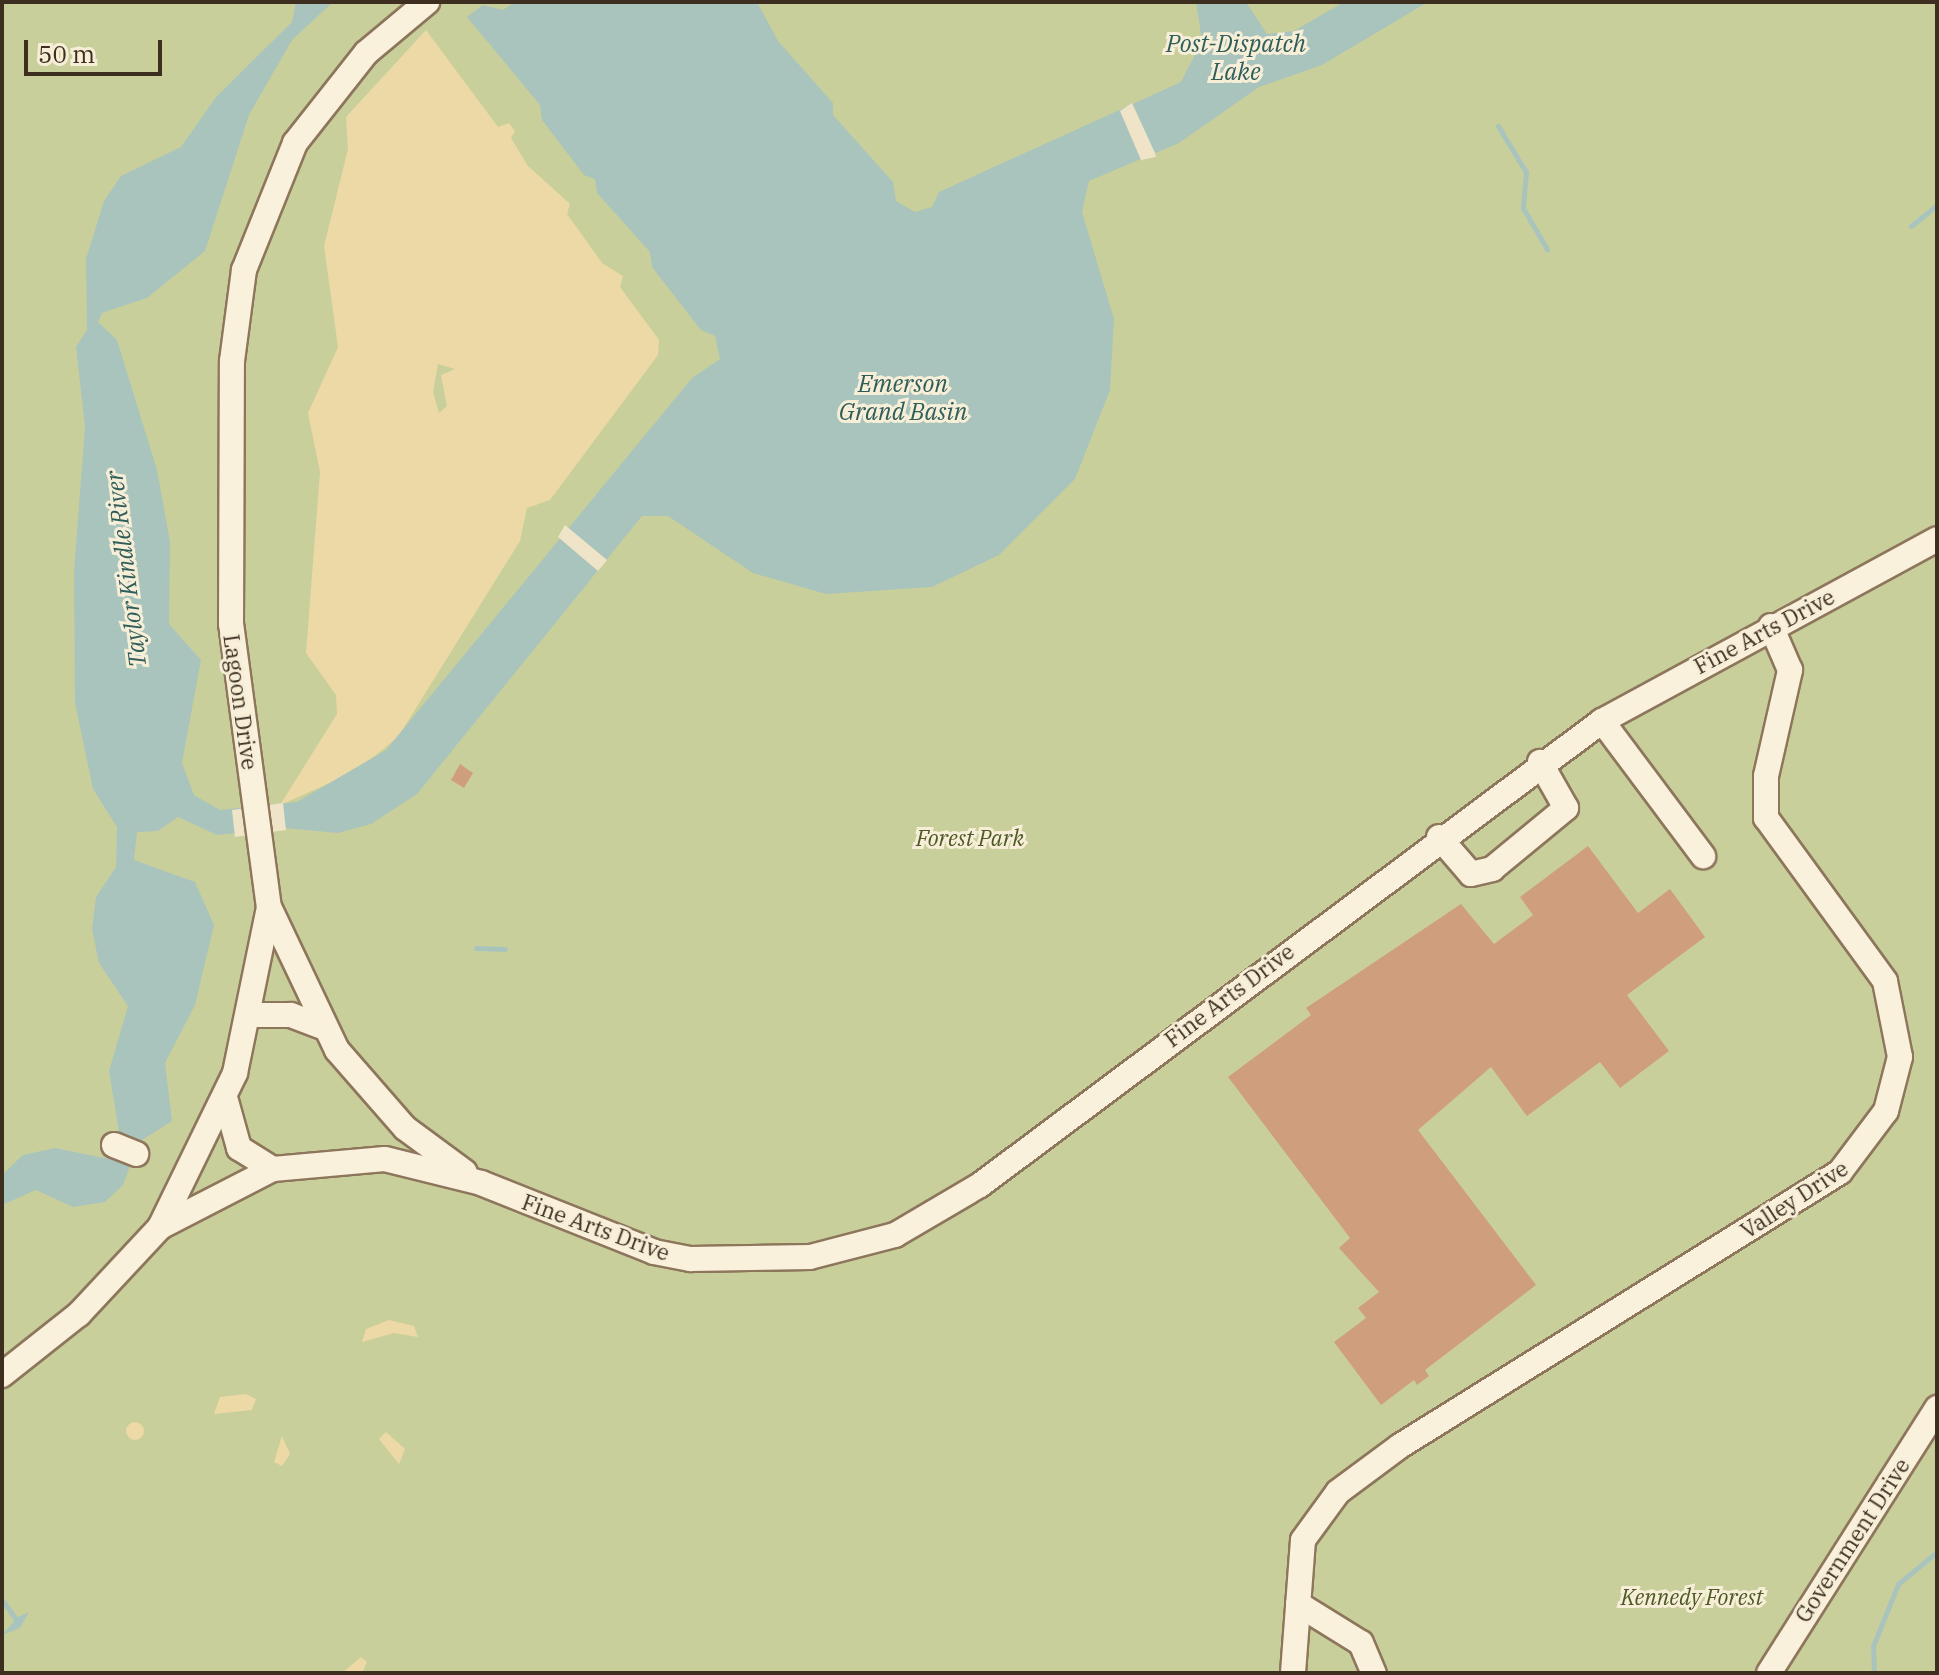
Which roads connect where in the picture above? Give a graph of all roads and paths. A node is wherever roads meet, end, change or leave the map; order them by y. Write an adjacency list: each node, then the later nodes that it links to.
1 (427, 2): 8 (street, Lagoon Drive)
2 (1937, 539): 3 (street, Fine Arts Drive)
3 (1771, 626): 4 (street, Fine Arts Drive); 17 (street, Valley Drive)
4 (1602, 721): 5 (street, Fine Arts Drive); 7 (street)
5 (1540, 762): 6 (street, Fine Arts Drive); 6 (street)
6 (1439, 837): 13 (street, Fine Arts Drive)
7 (1703, 856)
8 (269, 908): 9 (street, Lagoon Drive); 10 (street, Fine Arts Drive)
9 (249, 1015): 10 (street); 11 (street, Lagoon Drive)
10 (322, 1027): 13 (street, Fine Arts Drive)
11 (226, 1101): 12 (street); 14 (street, Lagoon Drive)
12 (273, 1169): 13 (street, Fine Arts Drive); 14 (street, Fine Arts Drive)
13 (481, 1183)
14 (160, 1227): 15 (street, Lagoon Drive)
15 (2, 1375)
16 (1937, 1408): 20 (street, Government Drive)
17 (1298, 1604): 18 (street, Valley Drive); 19 (street)
18 (1293, 1673)
19 (1374, 1673)
20 (1769, 1673)

